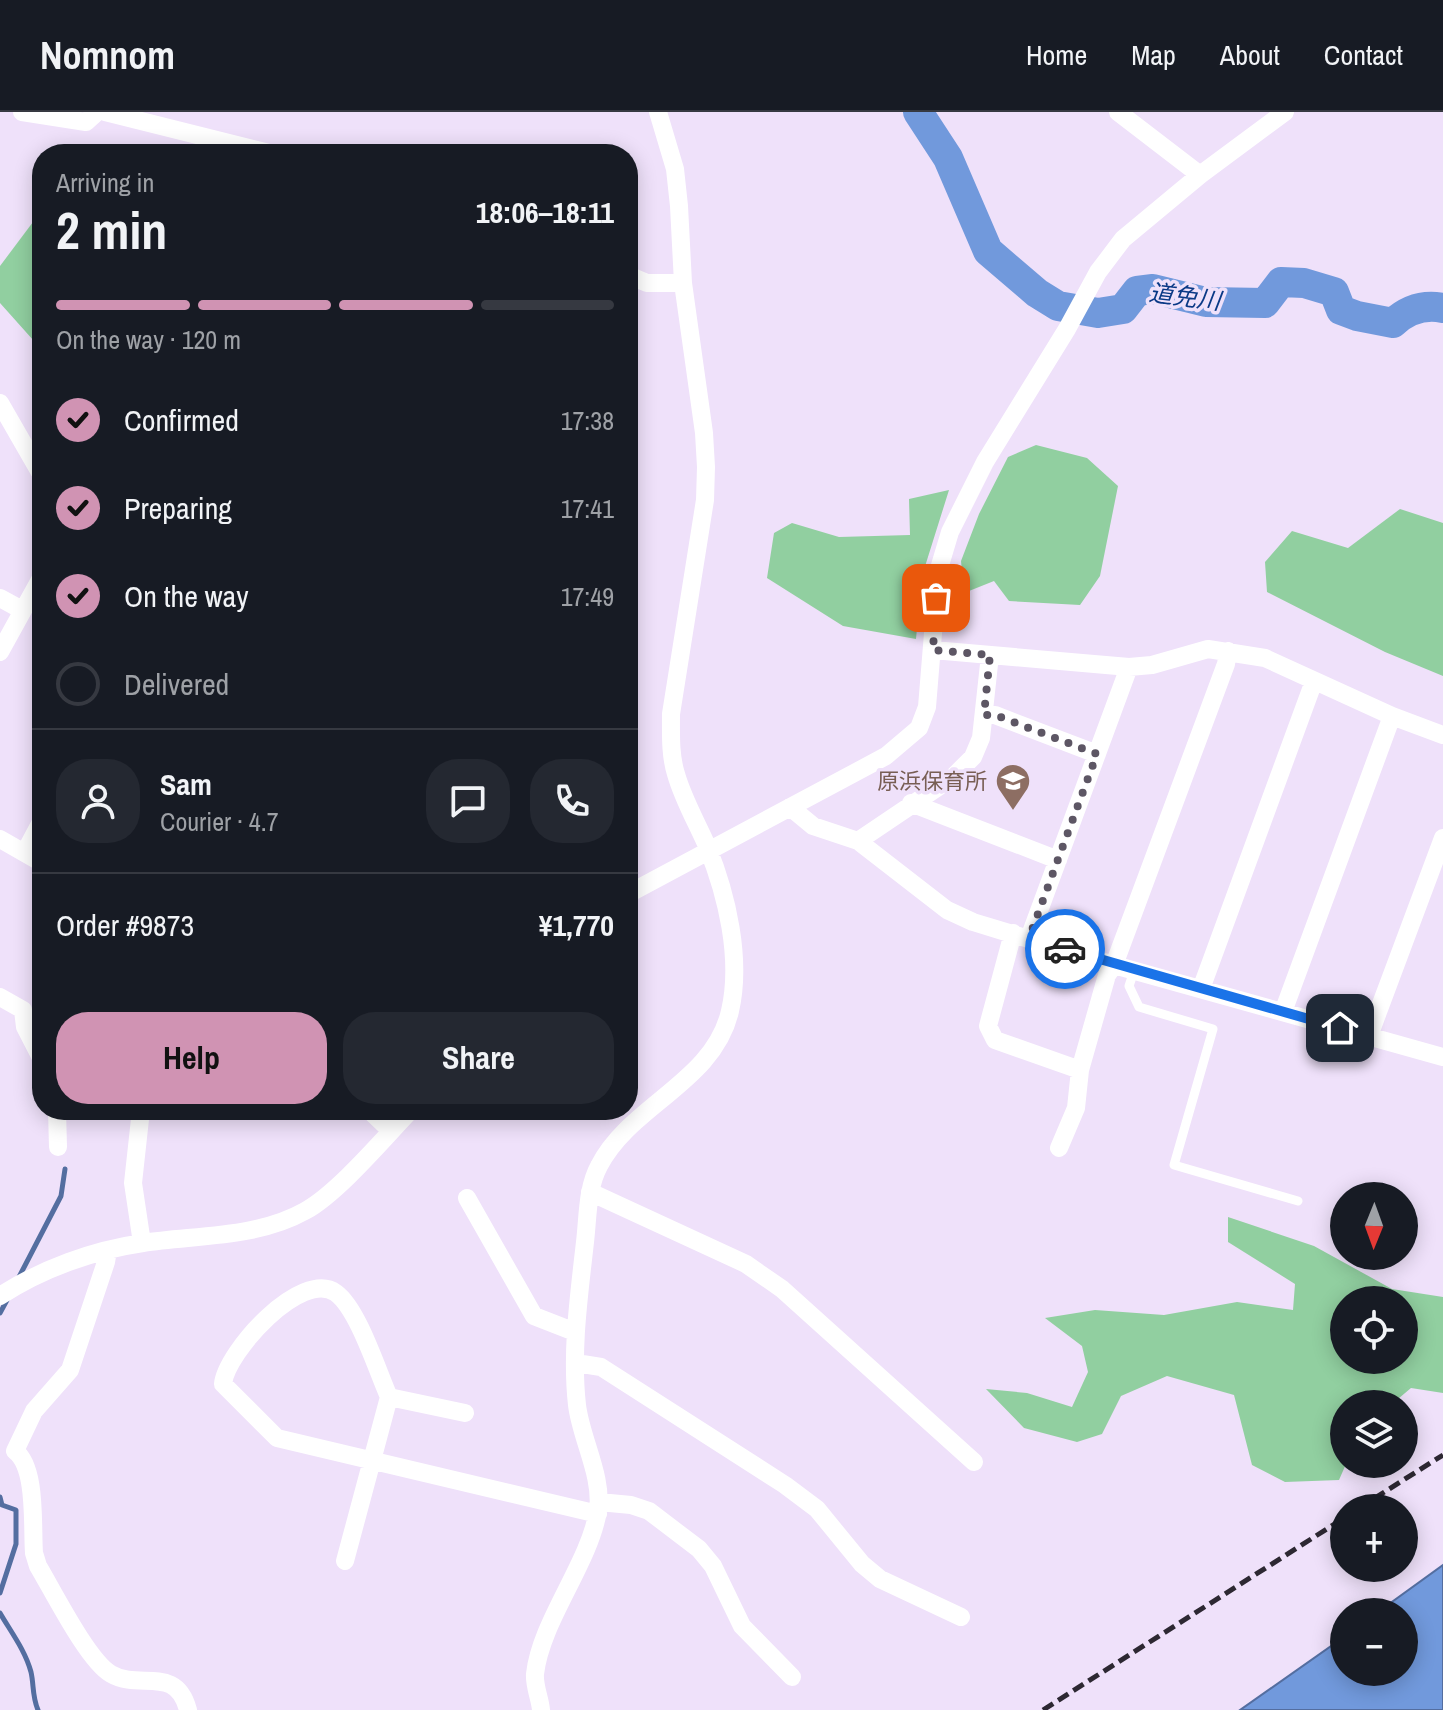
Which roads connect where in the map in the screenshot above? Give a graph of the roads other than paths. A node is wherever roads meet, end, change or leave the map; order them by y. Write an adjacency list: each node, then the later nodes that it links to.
1 (22, 112): 2 (street)
2 (97, 112)
3 (105, 112): 7 (street)
4 (658, 112): 10 (street)
5 (1118, 112): 8 (street)
6 (1285, 112): 8 (street)
7 (233, 144)
8 (1200, 175): 16 (street)
9 (638, 279): 10 (street)
10 (683, 283): 32 (street)
11 (2, 412): 12 (street)
12 (32, 460)
13 (32, 593): 15 (street)
14 (0, 598): 15 (street)
15 (22, 610): 18 (street)
16 (933, 650): 19 (street); 27 (street)
17 (1228, 651): 20 (street); 21 (street); 38 (street)
18 (0, 652)
19 (990, 655): 20 (street); 22 (street)
20 (1129, 667): 25 (street)
21 (1314, 681): 23 (street); 40 (street)
22 (984, 715): 25 (street); 26 (street)
23 (1392, 716): 24 (street); 42 (street)
24 (1443, 735)
25 (1097, 754): 35 (street)
26 (911, 803): 31 (street); 35 (street)
27 (790, 807): 31 (street); 32 (street)
28 (1443, 838): 43 (street)
29 (0, 839): 33 (street)
30 (32, 839): 33 (street)
31 (858, 841): 37 (street)
32 (708, 849): 36 (street); 54 (street)
33 (25, 852): 34 (street)
34 (32, 857)
35 (1058, 860): 37 (street)
36 (638, 888)
37 (1021, 936): 38 (street); 46 (street)
38 (1114, 965): 39 (street); 46 (street)
39 (1134, 971): 40 (street); 56 (lane)
40 (1201, 989): 42 (street)
41 (0, 997): 44 (street)
42 (1283, 1012): 43 (street)
43 (1369, 1036): 45 (street)
44 (32, 1041)
45 (1443, 1057)
46 (1080, 1070): 53 (street)
47 (57, 1120): 52 (street)
48 (140, 1120): 57 (street)
49 (379, 1120): 51 (street)
50 (401, 1120): 51 (street)
51 (391, 1131): 57 (street)
52 (58, 1147)
53 (1059, 1148)
54 (590, 1192): 60 (street); 65 (street)
55 (467, 1198): 60 (street)
56 (1298, 1201)
57 (142, 1243): 58 (street)
58 (108, 1250): 59 (street); 70 (street)
59 (0, 1296)
60 (575, 1332): 61 (street)
61 (576, 1363): 66 (street); 68 (street)
62 (389, 1397): 63 (street); 64 (street); 64 (street)
63 (465, 1413)
64 (371, 1460): 66 (street); 67 (street)
65 (974, 1462)
66 (598, 1508): 69 (street); 71 (street)
67 (345, 1561)
68 (961, 1617)
69 (792, 1677)
70 (188, 1710)
71 (541, 1710)

